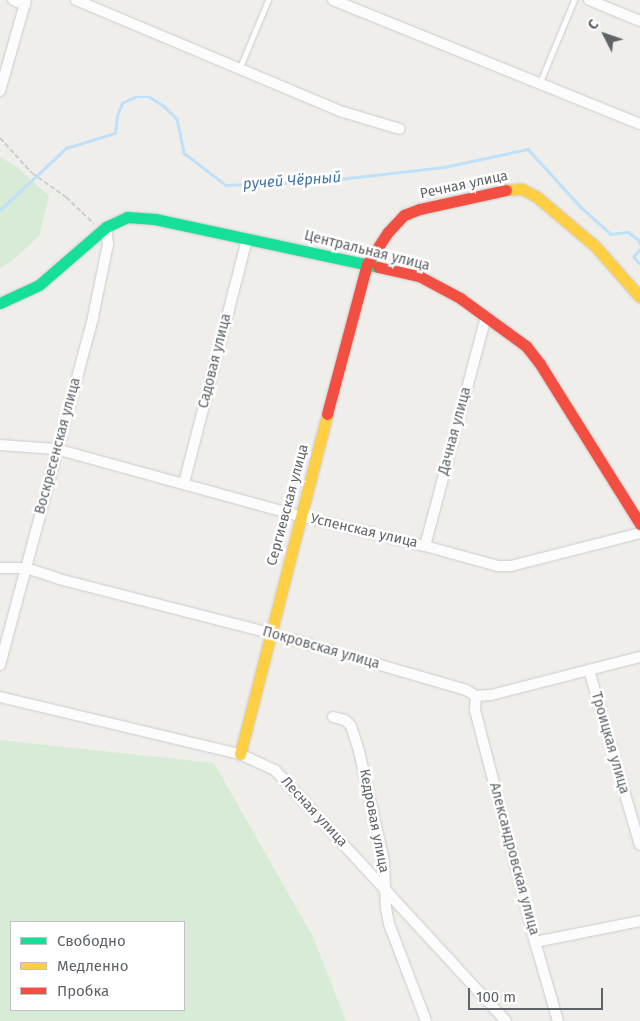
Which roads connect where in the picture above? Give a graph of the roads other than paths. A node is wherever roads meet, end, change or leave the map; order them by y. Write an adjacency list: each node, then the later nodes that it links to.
1 (13, 0): 7 (street)
2 (76, 0): 9 (street)
3 (268, 0): 9 (lane)
4 (333, 0): 10 (street)
5 (574, 0): 10 (lane)
6 (589, 0): 8 (street)
7 (25, 2): 11 (street)
8 (640, 22)
9 (240, 67): 13 (street)
10 (540, 82): 12 (street)
11 (0, 91)
12 (640, 124)
13 (400, 129)
14 (103, 229): 15 (street, Центральная улица); 18 (street, Центральная улица); 21 (street, Воскресенская улица)
15 (247, 239): 16 (street, Центральная улица); 22 (street, Садовая улица)
16 (367, 264): 17 (street, Речная улица); 19 (street, Центральная улица); 23 (street, Сергиевская улица)
17 (640, 297)
18 (0, 303)
19 (486, 316): 24 (street, Центральная улица); 26 (street, Дачная улица)
20 (0, 445): 21 (street, Успенская улица)
21 (56, 449): 22 (street, Успенская улица); 28 (street, Воскресенская улица)
22 (184, 483): 23 (street, Успенская улица)
23 (300, 516): 26 (street, Успенская улица); 29 (street, Сергиевская улица)
24 (640, 524)
25 (640, 533): 26 (street, Успенская улица)
26 (425, 546)
27 (0, 568): 28 (street, Покровская улица)
28 (26, 568): 29 (street, Покровская улица); 31 (street, Воскресенская улица)
29 (270, 633): 33 (street, Покровская улица); 36 (street, Сергиевская улица)
30 (640, 657): 32 (street)
31 (0, 665)
32 (589, 670): 33 (street); 37 (street, Троицкая улица)
33 (476, 696): 40 (street, Александровская улица)
34 (0, 697): 36 (street, Лесная улица)
35 (333, 717): 38 (street, Кедровая улица)
36 (240, 754): 38 (street, Лесная улица)
37 (640, 845)
38 (386, 891): 41 (street, Кедровая улица); 42 (street, Лесная улица)
39 (640, 921): 40 (street)
40 (535, 942): 43 (street, Александровская улица)
41 (426, 1021)
42 (506, 1021)
43 (558, 1021)

